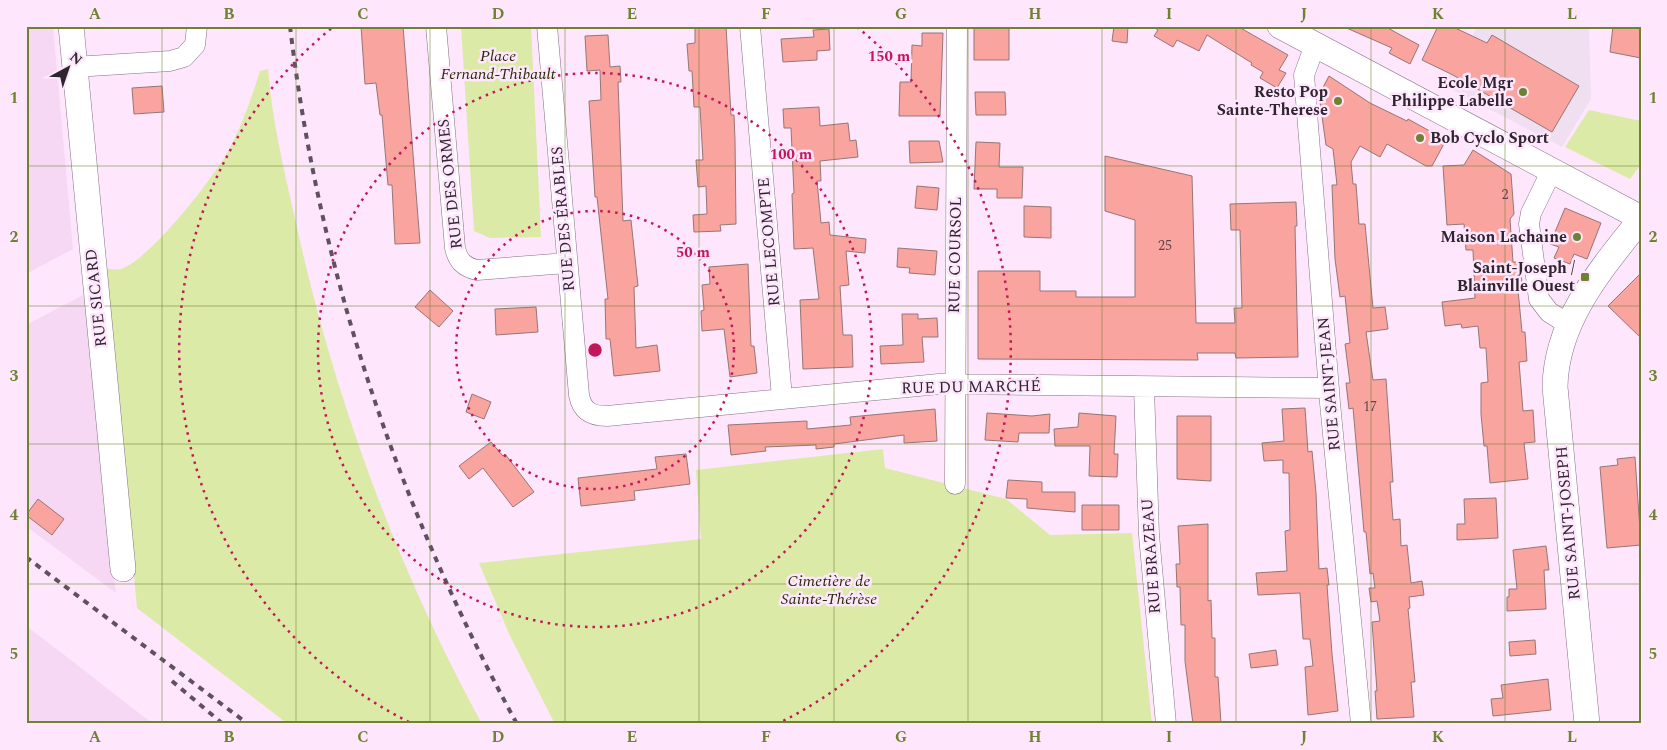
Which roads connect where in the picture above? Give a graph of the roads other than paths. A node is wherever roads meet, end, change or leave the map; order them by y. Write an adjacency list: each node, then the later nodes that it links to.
1 (71, 26): 9 (street, RUE SICARD)
2 (197, 26): 9 (street)
3 (436, 26): 12 (street, RUE DES ORMES)
4 (547, 26): 12 (street, RUE DES ÉRABLES)
5 (750, 26): 17 (street, RUE LECOMPTE)
6 (957, 26): 14 (street, RUE COURSOL)
7 (1280, 26): 8 (street)
8 (1315, 45): 10 (street); 16 (street, RUE SAINT-JEAN)
9 (74, 67): 20 (street, RUE SICARD)
10 (1552, 170): 11 (street); 13 (street)
11 (1641, 219): 13 (street, RUE SAINT-JOSEPH)
12 (567, 263): 18 (street, RUE DES ÉRABLES)
13 (1568, 324): 23 (street, RUE SAINT-JOSEPH)
14 (955, 384): 15 (street, RUE DU MARCHÉ); 17 (street, RUE DU MARCHÉ); 19 (street, RUE COURSOL)
15 (1144, 388): 16 (street, RUE DU MARCHÉ); 21 (street, RUE BRAZEAU)
16 (1329, 388): 22 (street, RUE SAINT-JEAN)
17 (782, 398): 18 (street, RUE DU MARCHÉ)
18 (586, 411)
19 (955, 484)
20 (123, 570)
21 (1166, 724)
22 (1361, 724)
23 (1587, 724)

